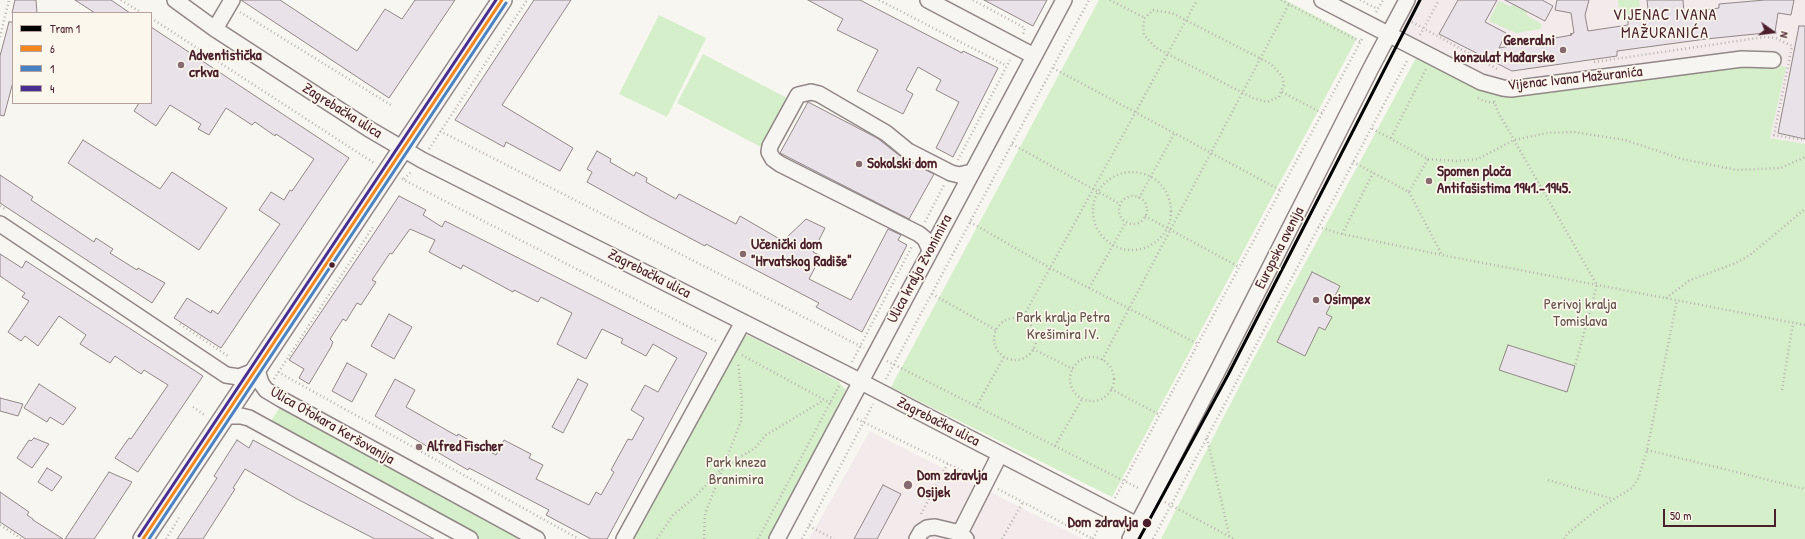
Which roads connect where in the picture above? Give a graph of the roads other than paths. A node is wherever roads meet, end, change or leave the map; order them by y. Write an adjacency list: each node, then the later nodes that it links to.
1 (175, 0): 8 (street, Zagrebačka ulica)
2 (502, 0): 12 (main road)
3 (928, 0): 10 (street)
4 (1064, 0): 10 (street, Ulica kralja Zvonimira)
5 (1322, 0): 9 (street)
6 (1408, 0): 9 (street, Europska avenija)
7 (231, 3): 8 (street)
8 (215, 29): 12 (street, Zagrebačka ulica)
9 (1389, 34): 11 (street, Vijenac Ivana Mažuranića); 21 (street, Europska avenija)
10 (1034, 56): 13 (street, Ulica kralja Zvonimira)
11 (1773, 60)
12 (402, 148): 16 (street, Zagrebačka ulica); 17 (main road)
13 (972, 172): 15 (street, Ulica kralja Zvonimira); 15 (street)
14 (0, 224): 17 (street)
15 (930, 250): 18 (street, Ulica kralja Zvonimira)
16 (742, 322): 18 (street, Zagrebačka ulica); 26 (street)
17 (257, 370): 19 (main road); 25 (street, Ulica Otokara Keršovanija)
18 (860, 381): 20 (street, Zagrebačka ulica); 27 (street, Ulica kralja Zvonimira)
19 (226, 416): 23 (main road); 24 (street, Ulica Otokara Keršovanija)
20 (1000, 454): 21 (street, Zagrebačka ulica); 22 (street)
21 (1137, 525): 29 (street, Europska avenija)
22 (963, 536): 28 (street)
23 (143, 539)
24 (470, 539)
25 (537, 539)
26 (624, 539)
27 (777, 539)
28 (917, 539)
29 (1130, 539)

